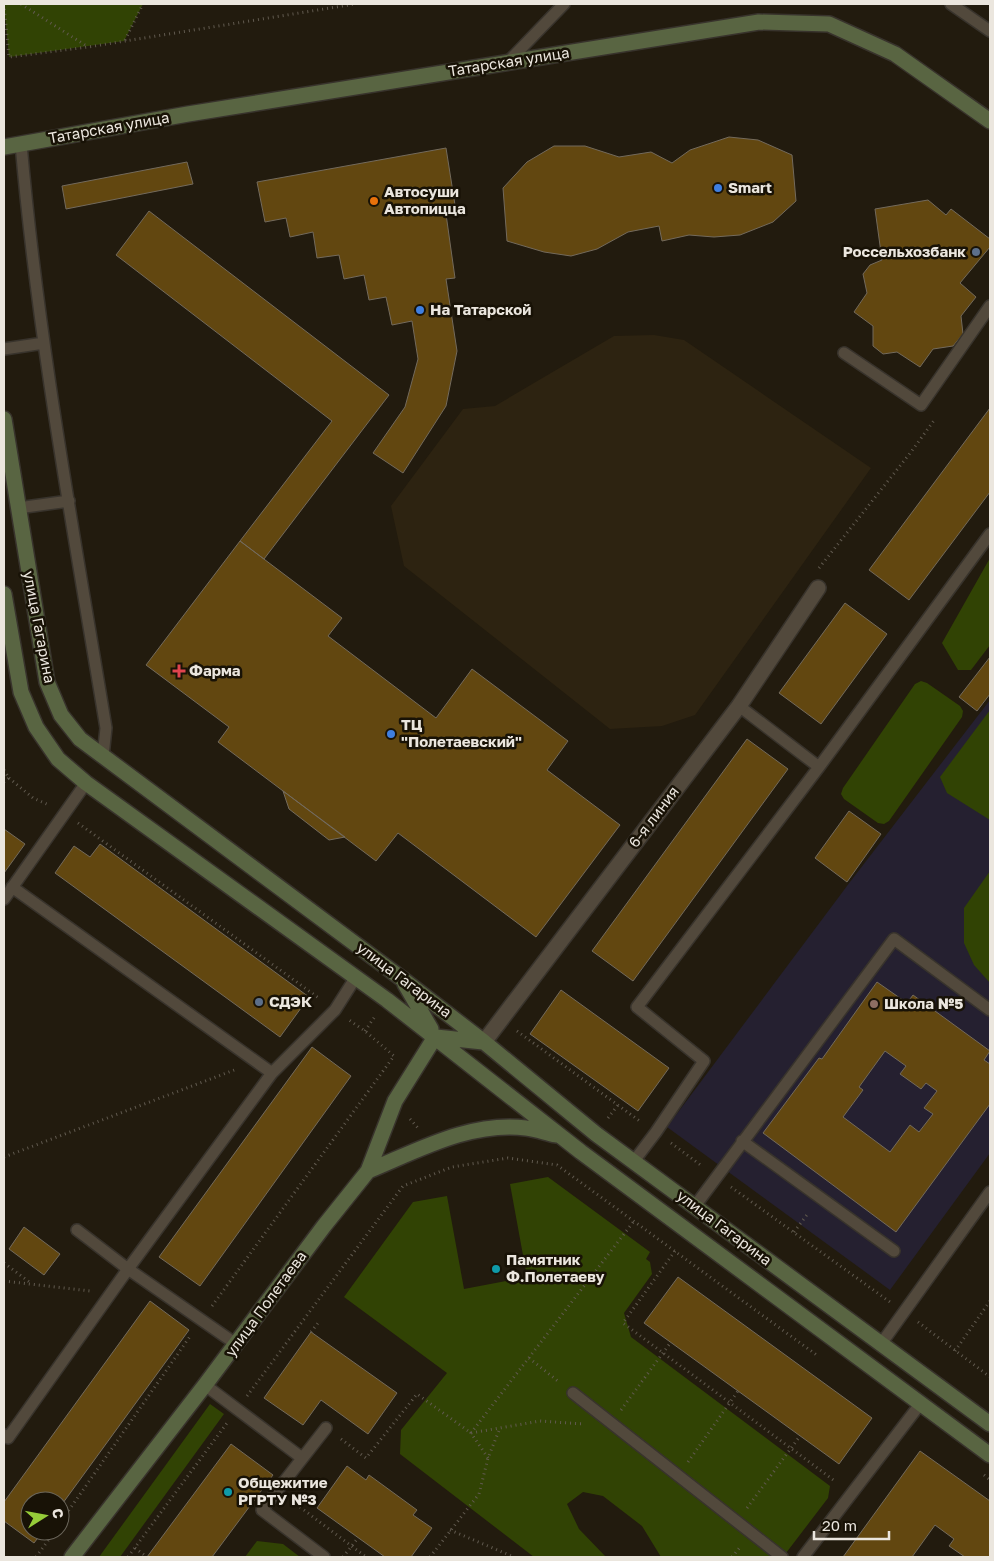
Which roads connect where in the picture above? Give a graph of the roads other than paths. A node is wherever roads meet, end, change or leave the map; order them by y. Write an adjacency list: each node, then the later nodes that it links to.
1 (564, 4): 4 (lane)
2 (951, 4): 3 (lane)
3 (990, 31)
4 (508, 62): 5 (main road, Татарская улица); 6 (main road, Татарская улица)
5 (990, 121)
6 (21, 144): 7 (main road, Татарская улица); 9 (lane)
7 (4, 147)
8 (990, 306): 11 (lane)
9 (44, 343): 10 (lane); 13 (lane)
10 (4, 349)
11 (844, 353)
12 (4, 419): 14 (main road, улица Гагарина)
13 (69, 501): 14 (lane); 20 (lane)
14 (18, 508): 20 (main road, улица Гагарина)
15 (990, 534): 21 (lane)
16 (818, 588): 19 (street, 6-я линия)
17 (4, 594): 18 (main road, улица Гагарина)
18 (9, 654): 22 (main road, улица Гагарина)
19 (738, 706): 21 (lane); 29 (street, 6-я линия)
20 (102, 756): 26 (main road, улица Гагарина)
21 (819, 767): 33 (lane)
22 (86, 783): 23 (lane); 25 (main road, улица Гагарина)
23 (12, 887): 24 (lane); 30 (lane)
24 (4, 899)
25 (356, 977): 28 (main road, улица Гагарина); 30 (lane)
26 (401, 978): 28 (main road); 29 (main road, улица Гагарина)
27 (990, 1010): 32 (lane)
28 (435, 1037): 29 (main road); 31 (main road, улица Гагарина); 34 (main road, улица Полетаева)
29 (484, 1042): 33 (main road, улица Гагарина)
30 (272, 1073): 39 (lane)
31 (560, 1136): 34 (main road); 44 (main road, улица Гагарина)
32 (742, 1141): 36 (lane); 38 (lane)
33 (634, 1161): 36 (main road, улица Гагарина)
34 (368, 1171): 40 (main road, улица Полетаева)
35 (990, 1192): 41 (lane)
36 (695, 1206): 41 (main road, улица Гагарина)
37 (77, 1230): 39 (lane)
38 (894, 1251)
39 (128, 1269): 40 (lane); 47 (lane)
40 (236, 1344): 42 (main road, улица Полетаева)
41 (881, 1344): 45 (main road, улица Гагарина)
42 (206, 1385): 49 (lane); 50 (main road, улица Полетаева)
43 (573, 1393): 52 (lane)
44 (921, 1404): 48 (main road, улица Гагарина); 53 (lane)
45 (990, 1424)
46 (326, 1428): 49 (lane)
47 (4, 1435)
48 (990, 1455)
49 (302, 1458): 51 (lane)
50 (72, 1557)
51 (324, 1557)
52 (782, 1557)
53 (803, 1557)

